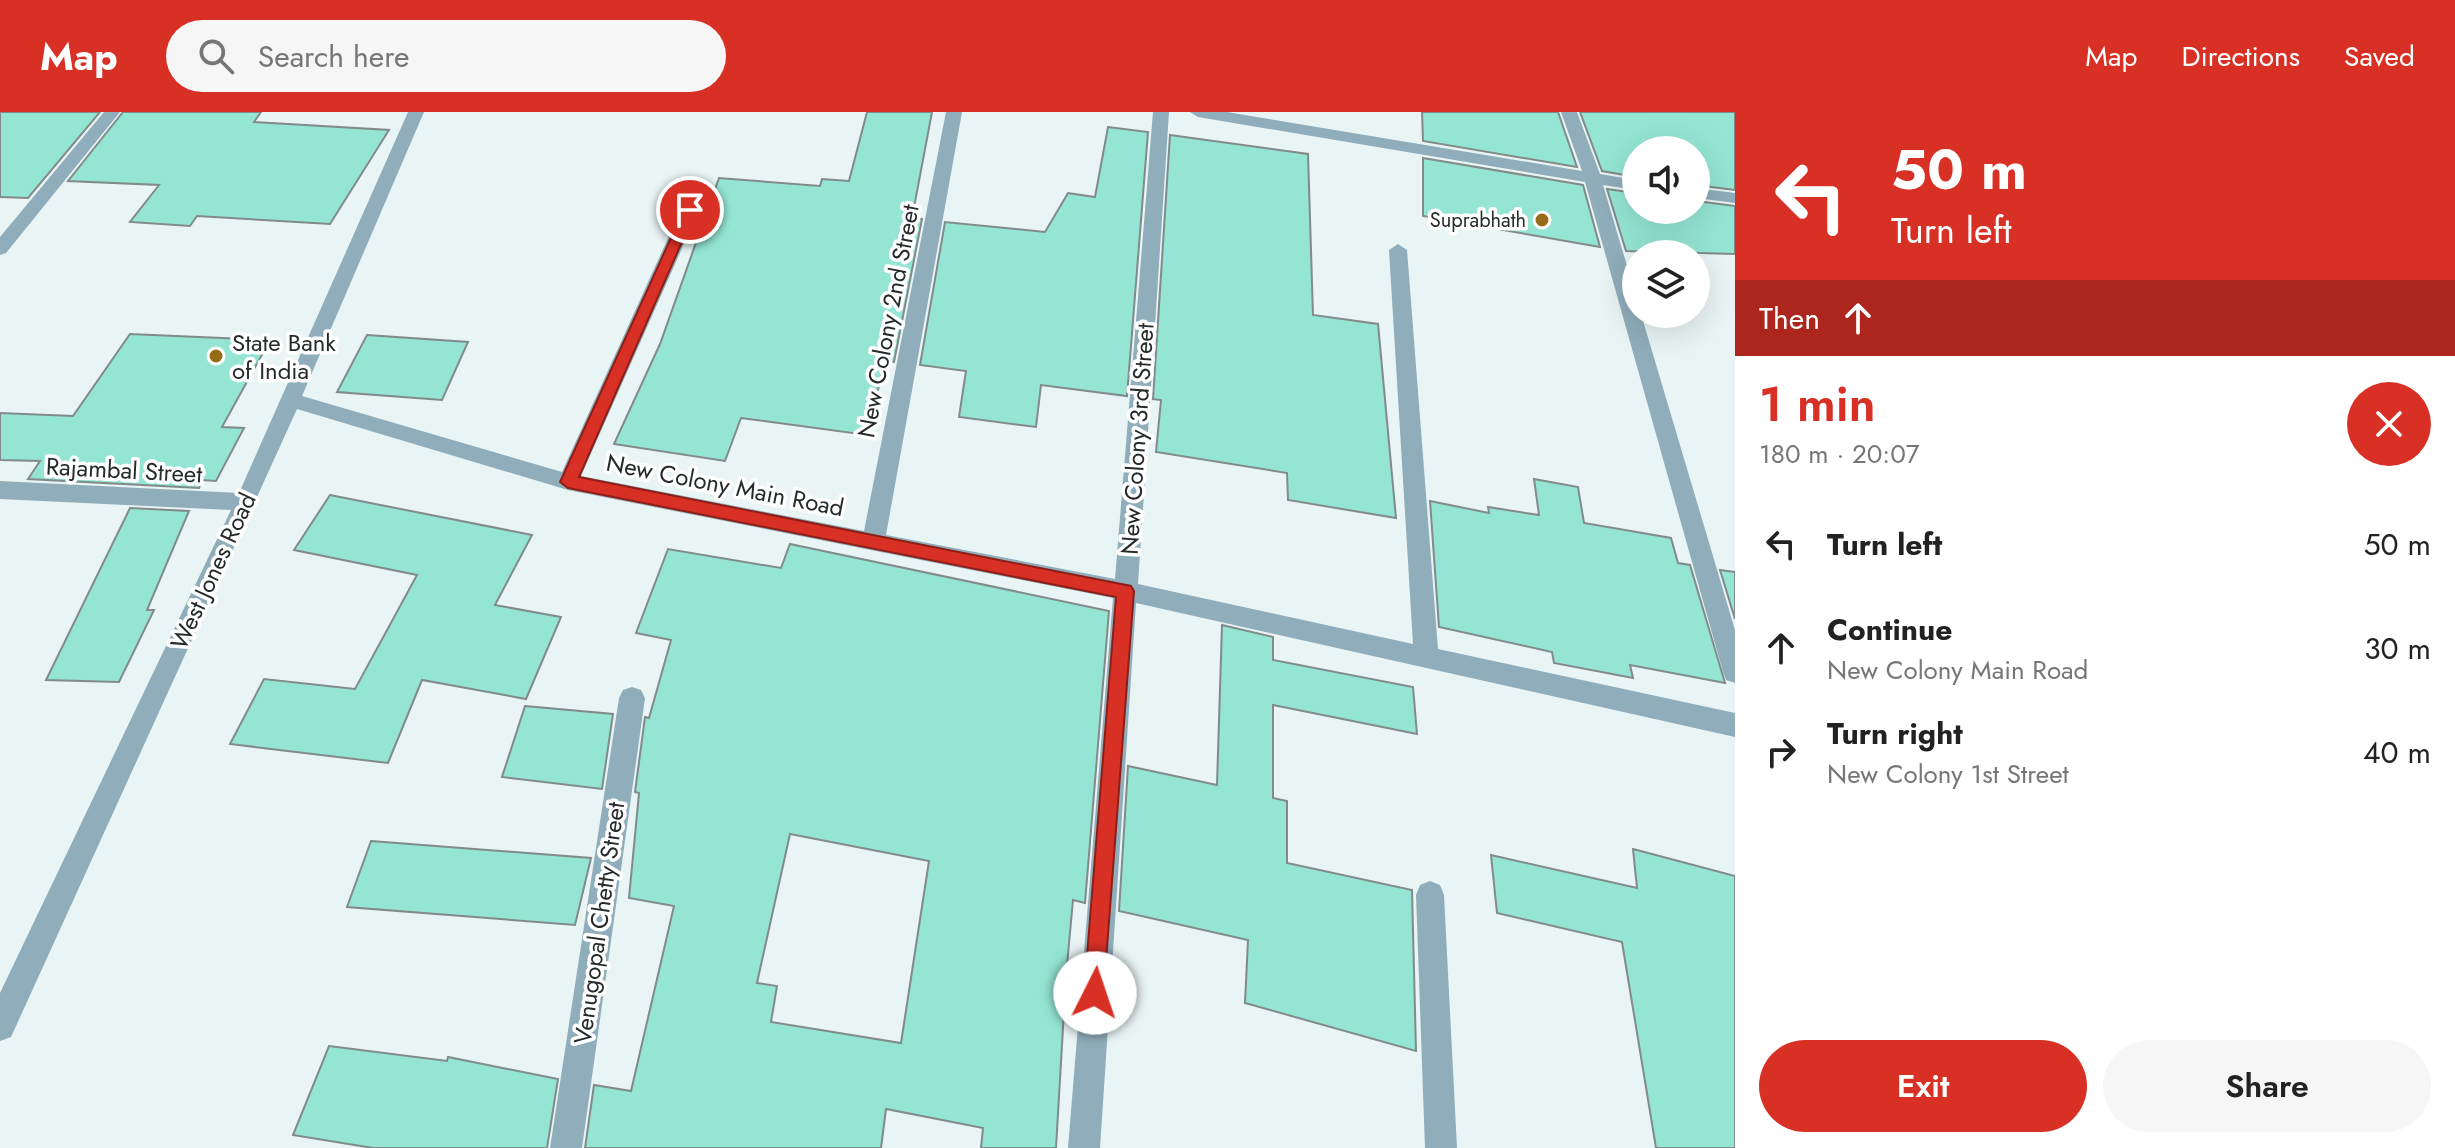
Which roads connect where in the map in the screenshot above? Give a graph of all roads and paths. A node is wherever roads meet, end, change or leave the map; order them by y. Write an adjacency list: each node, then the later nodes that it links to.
1 (112, 112): 13 (street)
2 (416, 112): 15 (street, West Jones Road)
3 (954, 112): 19 (street, New Colony 2nd Street)
4 (1161, 112): 20 (street, New Colony 3rd Street)
5 (1198, 112): 7 (street)
6 (1569, 112): 8 (street)
7 (1311, 121): 8 (street)
8 (1593, 179): 10 (street); 22 (street)
9 (702, 183): 16 (street)
10 (1622, 183)
11 (1710, 195): 12 (street)
12 (1735, 198)
13 (0, 249)
14 (1398, 250): 21 (street)
15 (290, 400): 16 (street, New Colony Main Road); 18 (street, West Jones Road)
16 (568, 482): 19 (street, New Colony Main Road)
17 (0, 490): 18 (street, Rajambal Street)
18 (246, 502): 26 (street, West Jones Road)
19 (874, 540): 20 (street, New Colony Main Road)
20 (1125, 591): 21 (street, New Colony Main Road); 28 (street, New Colony 3rd Street)
21 (1426, 658): 24 (street, New Colony Main Road)
22 (1735, 672)
23 (632, 698): 27 (street, Venugopal Chetty Street)
24 (1735, 725)
25 (1430, 895): 29 (street)
26 (0, 1026)
27 (566, 1148)
28 (1084, 1148)
29 (1441, 1148)

